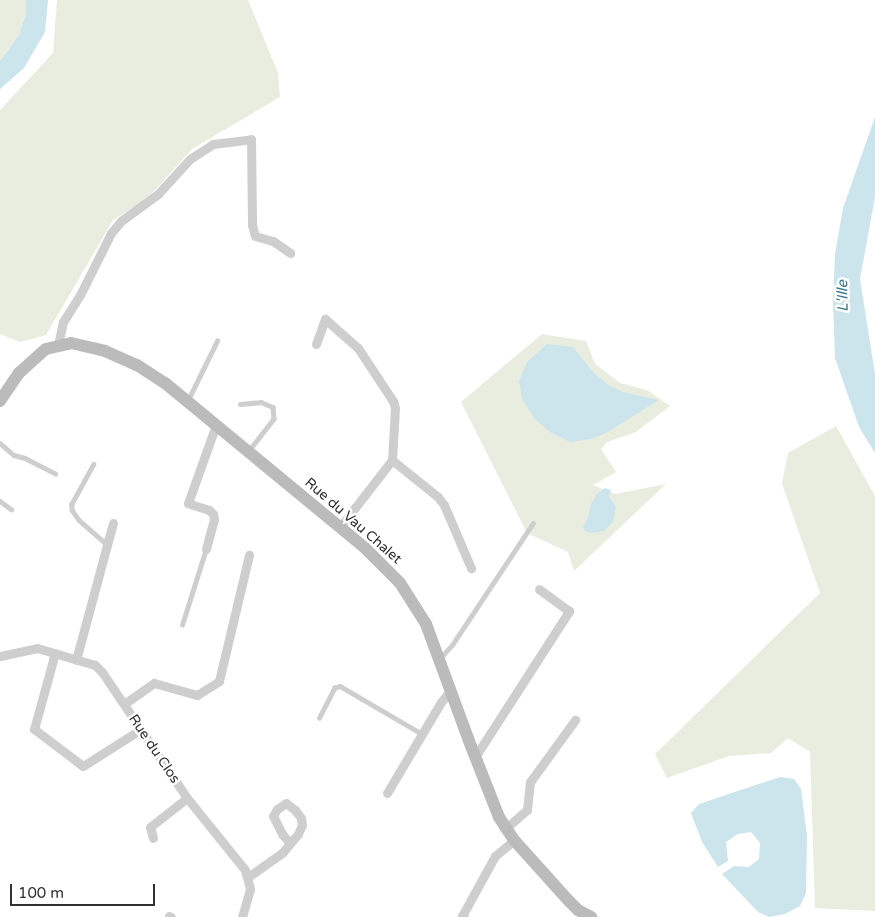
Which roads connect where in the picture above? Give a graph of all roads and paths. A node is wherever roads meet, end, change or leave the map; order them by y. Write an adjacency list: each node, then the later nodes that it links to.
1 (290, 253): 4 (street)
2 (217, 341): 6 (lane)
3 (316, 344): 11 (street)
4 (58, 345): 5 (street, Rue du Vau Chalet); 6 (street, Rue du Vau Chalet)
5 (0, 400)
6 (187, 402): 8 (street, Rue du Vau Chalet)
7 (240, 404): 10 (lane)
8 (216, 425): 10 (street, Rue du Vau Chalet); 20 (street)
9 (0, 443): 13 (lane)
10 (248, 452): 18 (street, Rue du Vau Chalet)
11 (392, 460): 18 (street); 22 (street)
12 (94, 464): 19 (lane)
13 (55, 473)
14 (0, 501): 15 (lane)
15 (11, 509)
16 (113, 523): 19 (street)
17 (533, 523): 27 (lane)
18 (340, 527): 27 (street, Rue du Vau Chalet)
19 (107, 544): 28 (street)
20 (206, 549): 24 (lane)
21 (249, 555): 30 (street)
22 (471, 568)
23 (539, 589): 35 (street)
24 (182, 626)
25 (56, 653): 26 (street, Rue du Clos); 28 (street, Rue du Clos); 33 (street)
26 (0, 656)
27 (439, 659): 29 (street, Rue du Vau Chalet)
28 (76, 660): 30 (street, Rue du Clos)
29 (450, 691): 34 (street); 35 (street, Rue du Vau Chalet)
30 (124, 704): 33 (street, Rue du Clos)
31 (319, 718): 34 (lane)
32 (575, 720): 38 (street)
33 (141, 729): 37 (street, Rue du Clos)
34 (422, 734): 36 (street)
35 (475, 757): 38 (street, Rue du Vau Chalet)
36 (388, 793)
37 (186, 798): 39 (street); 42 (street, Rue du Clos)
38 (506, 828): 40 (street, Rue du Vau Chalet)
39 (153, 838)
40 (514, 840): 43 (street, Rue du Vau Chalet); 45 (street)
41 (290, 843): 42 (street)
42 (248, 877): 44 (street)
43 (589, 916)
44 (242, 917)
45 (464, 917)

